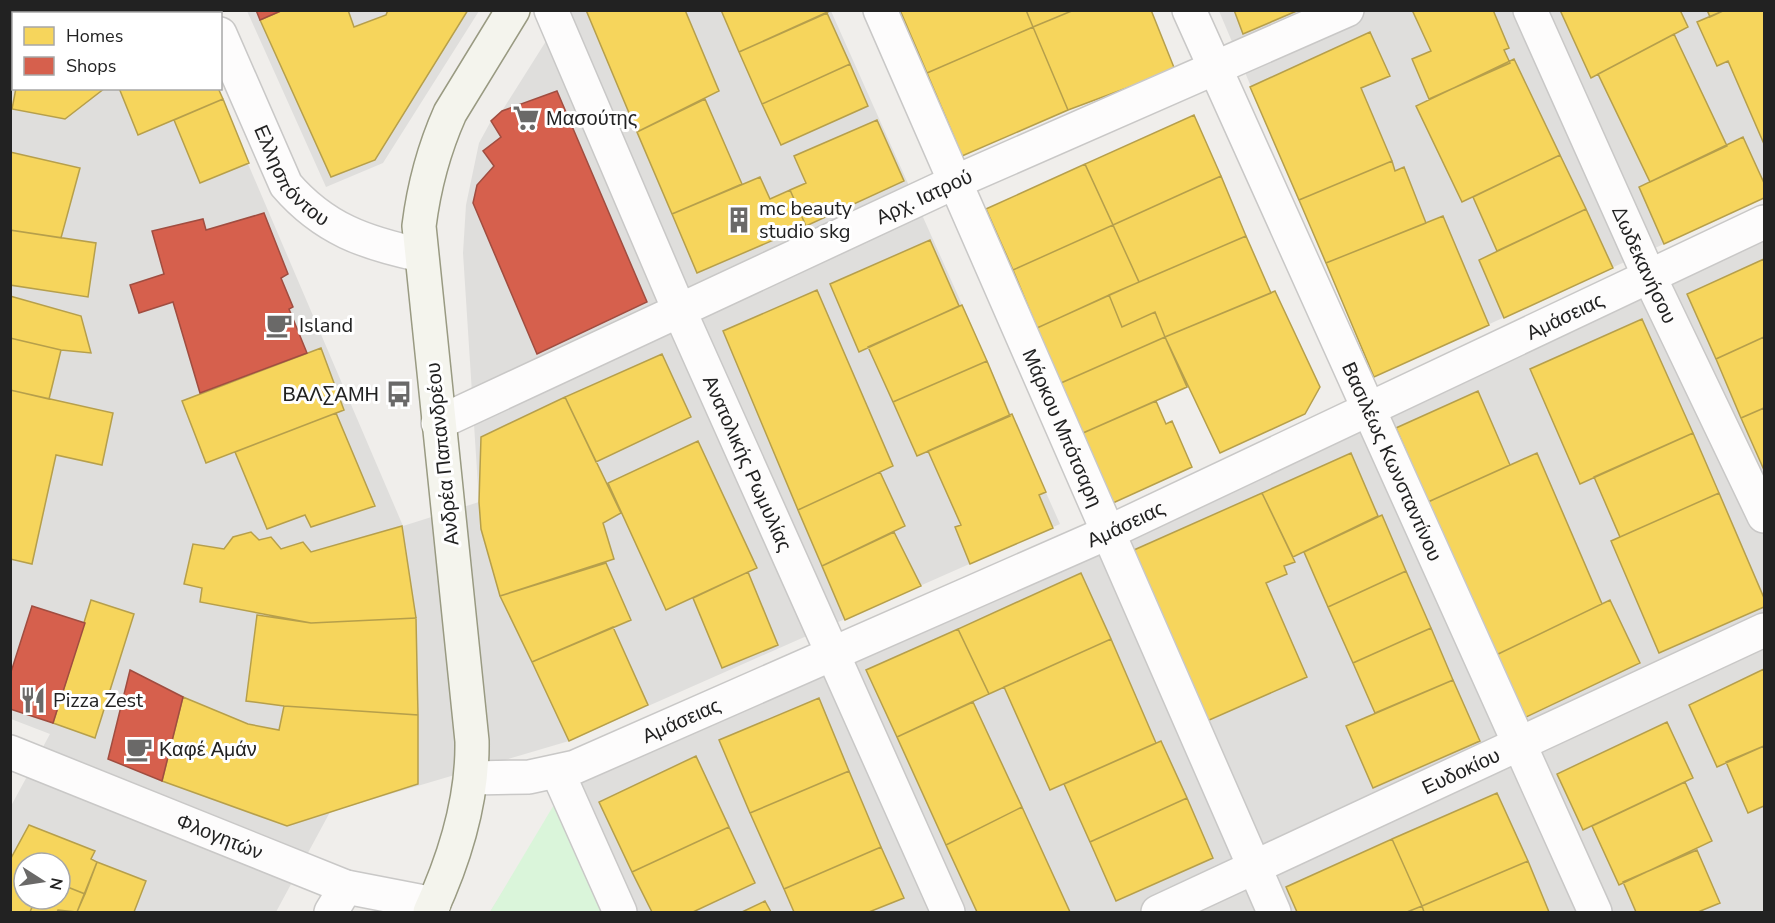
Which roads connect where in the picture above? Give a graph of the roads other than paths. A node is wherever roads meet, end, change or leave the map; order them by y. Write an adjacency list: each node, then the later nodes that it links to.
1 (513, 10): 11 (main road, Ανδρέα Παπανδρέου)
2 (551, 10): 13 (street, Ανατολικής Ρωμυλίας)
3 (880, 10): 9 (street, Μάρκου Μπότσαρη)
4 (1189, 10): 8 (street, Βασιλέως Κωνσταντίνου)
5 (1347, 10): 8 (street, Αρχ. Ιατρού)
6 (1530, 10): 12 (street, Δωδεκανήσου)
7 (222, 39): 11 (street, Ελλησπόντου)
8 (1215, 70): 9 (street, Αρχ. Ιατρού); 14 (street, Βασιλέως Κωνσταντίνου)
9 (955, 182): 13 (street, Αρχ. Ιατρού); 17 (street, Μάρκου Μπότσαρη)
10 (1764, 222): 12 (street, Αμάσειας)
11 (421, 255): 15 (main road, Ανδρέα Παπανδρέου)
12 (1649, 276): 14 (street, Αμάσειας); 16 (street, Δωδεκανήσου)
13 (680, 312): 15 (street, Αρχ. Ιατρού); 19 (street, Ανατολικής Ρωμυλίας)
14 (1369, 411): 17 (street, Αμάσειας); 20 (street, Βασιλέως Κωνσταντίνου)
15 (438, 423): 23 (main road, Ανδρέα Παπανδρέου)
16 (1764, 516)
17 (1107, 533): 19 (street, Αμάσειας); 24 (street, Μάρκου Μπότσαρη)
18 (1764, 630): 20 (street, Ευδοκίου)
19 (832, 653): 22 (street, Αμάσειας); 28 (street, Ανατολικής Ρωμυλίας)
20 (1519, 745): 24 (street, Ευδοκίου); 31 (street, Βασιλέως Κωνσταντίνου)
21 (12, 756): 25 (street, Φλογητών)
22 (558, 773): 23 (street, Αμάσειας); 27 (street)
23 (472, 778): 26 (main road, Ανδρέα Παπανδρέου)
24 (1255, 869): 29 (street, Ευδοκίου); 30 (street, Μάρκου Μπότσαρη)
25 (339, 900): 26 (street, Φλογητών)
26 (432, 908)
27 (620, 912)
28 (948, 912)
29 (1158, 912)
30 (1274, 912)
31 (1594, 912)

